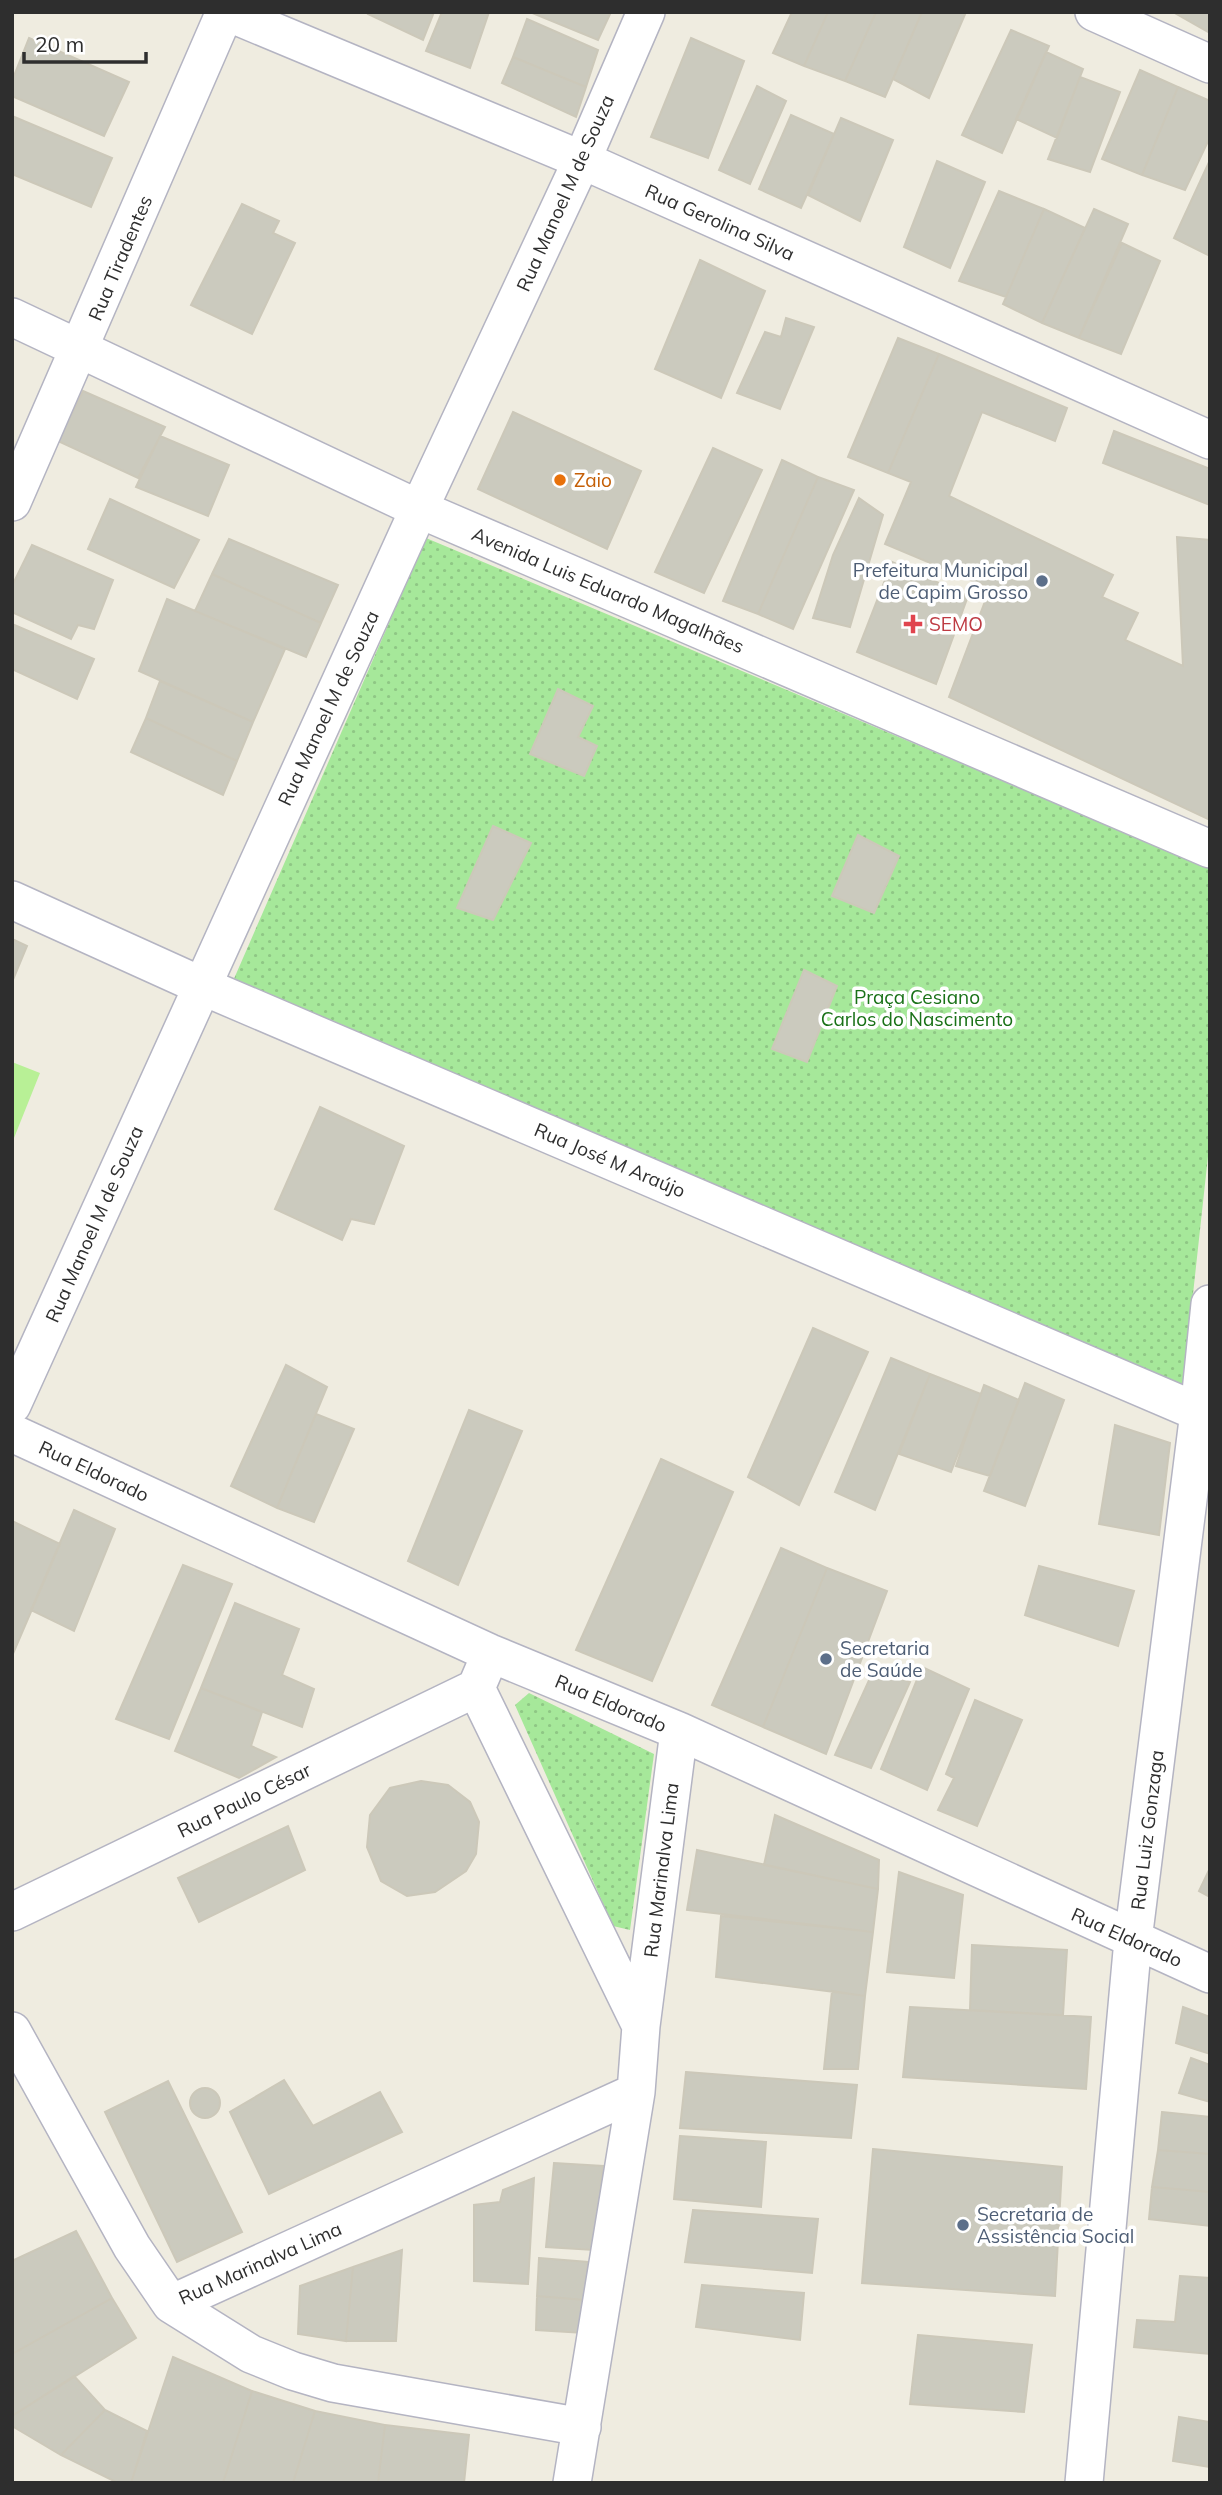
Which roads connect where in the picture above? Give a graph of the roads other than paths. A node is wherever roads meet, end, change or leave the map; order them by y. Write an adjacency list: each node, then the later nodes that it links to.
1 (226, 12): 5 (street, Rua Gerolina Silva); 7 (street, Rua Tiradentes)
2 (646, 12): 5 (street, Rua Manoel M de Souza)
3 (1094, 12): 4 (street)
4 (1210, 64)
5 (582, 160): 8 (street, Rua Gerolina Silva); 10 (street, Rua Manoel M de Souza)
6 (12, 317): 7 (street, Avenida Luis Eduardo Magalhães)
7 (81, 348): 9 (street, Rua Tiradentes); 10 (street, Avenida Luis Eduardo Magalhães)
8 (1210, 440)
9 (12, 502)
10 (419, 509): 11 (street, Avenida Luis Eduardo Magalhães); 13 (street, Rua Manoel M de Souza)
11 (1210, 849)
12 (12, 900): 13 (street, Rua José M Araújo)
13 (202, 986): 15 (street, Rua Manoel M de Souza); 16 (street, Rua José M Araújo)
14 (1210, 1304): 16 (street, Rua Luiz Gonzaga)
15 (12, 1405)
16 (1204, 1414): 22 (street, Rua Luiz Gonzaga)
17 (12, 1433): 18 (street, Rua Eldorado)
18 (491, 1653): 19 (street); 20 (street, Rua Eldorado)
19 (476, 1688): 21 (street, Rua Paulo César); 24 (street)
20 (679, 1731): 22 (street, Rua Eldorado); 24 (street, Rua Marinalva Lima)
21 (12, 1912)
22 (1133, 1940): 23 (street, Rua Eldorado); 30 (street, Rua Luiz Gonzaga)
23 (1210, 1974)
24 (641, 2026): 26 (street, Rua Marinalva Lima)
25 (12, 2031): 27 (street, Rua Marinalva Lima)
26 (636, 2092): 27 (street, Rua Marinalva Lima); 28 (street, Rua Marinalva Lima)
27 (171, 2304): 28 (street)
28 (582, 2427): 29 (street, Rua Marinalva Lima)
29 (572, 2483)
30 (1084, 2483)

